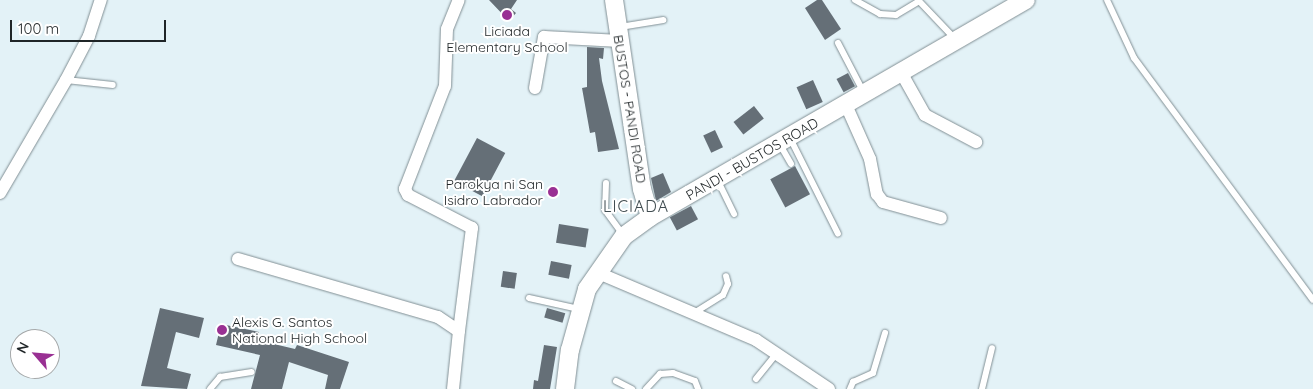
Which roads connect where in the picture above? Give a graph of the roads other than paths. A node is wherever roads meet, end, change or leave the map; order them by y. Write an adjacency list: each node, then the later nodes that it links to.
1 (101, 0): 13 (street)
2 (459, 0): 37 (street)
3 (614, 0): 9 (main road, BUSTOS - PANDI ROAD)
4 (855, 0): 7 (lane)
5 (1026, 0): 10 (main road, PANDI - BUSTOS ROAD)
6 (1107, 0): 34 (lane)
7 (920, 1): 10 (lane)
8 (663, 20): 9 (lane)
9 (619, 34): 15 (street); 26 (main road, BUSTOS - PANDI ROAD)
10 (956, 41): 12 (main road, PANDI - BUSTOS ROAD)
11 (838, 43): 16 (lane)
12 (902, 74): 16 (main road, PANDI - BUSTOS ROAD); 19 (street)
13 (66, 80): 14 (lane); 21 (street)
14 (113, 85)
15 (535, 88)
16 (865, 95): 17 (main road, PANDI - BUSTOS ROAD)
17 (846, 105): 18 (main road, PANDI - BUSTOS ROAD); 27 (street)
18 (784, 140): 20 (lane); 22 (main road, PANDI - BUSTOS ROAD); 28 (lane)
19 (976, 142)
20 (791, 164)
21 (5, 172): 24 (street)
22 (717, 178): 25 (lane); 26 (main road, PANDI - BUSTOS ROAD)
23 (606, 183): 29 (lane)
24 (0, 193)
25 (734, 214)
26 (650, 217): 29 (main road, PANDI - BUSTOS ROAD)
27 (941, 218)
28 (838, 234)
29 (624, 236): 31 (main road, PANDI - BUSTOS ROAD)
30 (238, 259): 37 (street)
31 (596, 272): 35 (main road, PANDI - BUSTOS ROAD); 36 (street)
32 (726, 276): 36 (lane)
33 (529, 298): 35 (lane)
34 (1313, 300)
35 (580, 309): 46 (main road, PANDI - BUSTOS ROAD)
36 (694, 313): 40 (street)
37 (459, 330): 45 (street)
38 (885, 333): 51 (lane)
39 (992, 348): 52 (lane)
40 (777, 353): 42 (lane); 50 (street)
41 (252, 372): 44 (lane)
42 (756, 379)
43 (616, 381): 47 (lane)
44 (210, 389)
45 (453, 389)
46 (565, 389)
47 (632, 389)
48 (646, 389): 49 (lane)
49 (698, 389)
50 (829, 389)
51 (850, 389)
52 (982, 389)

